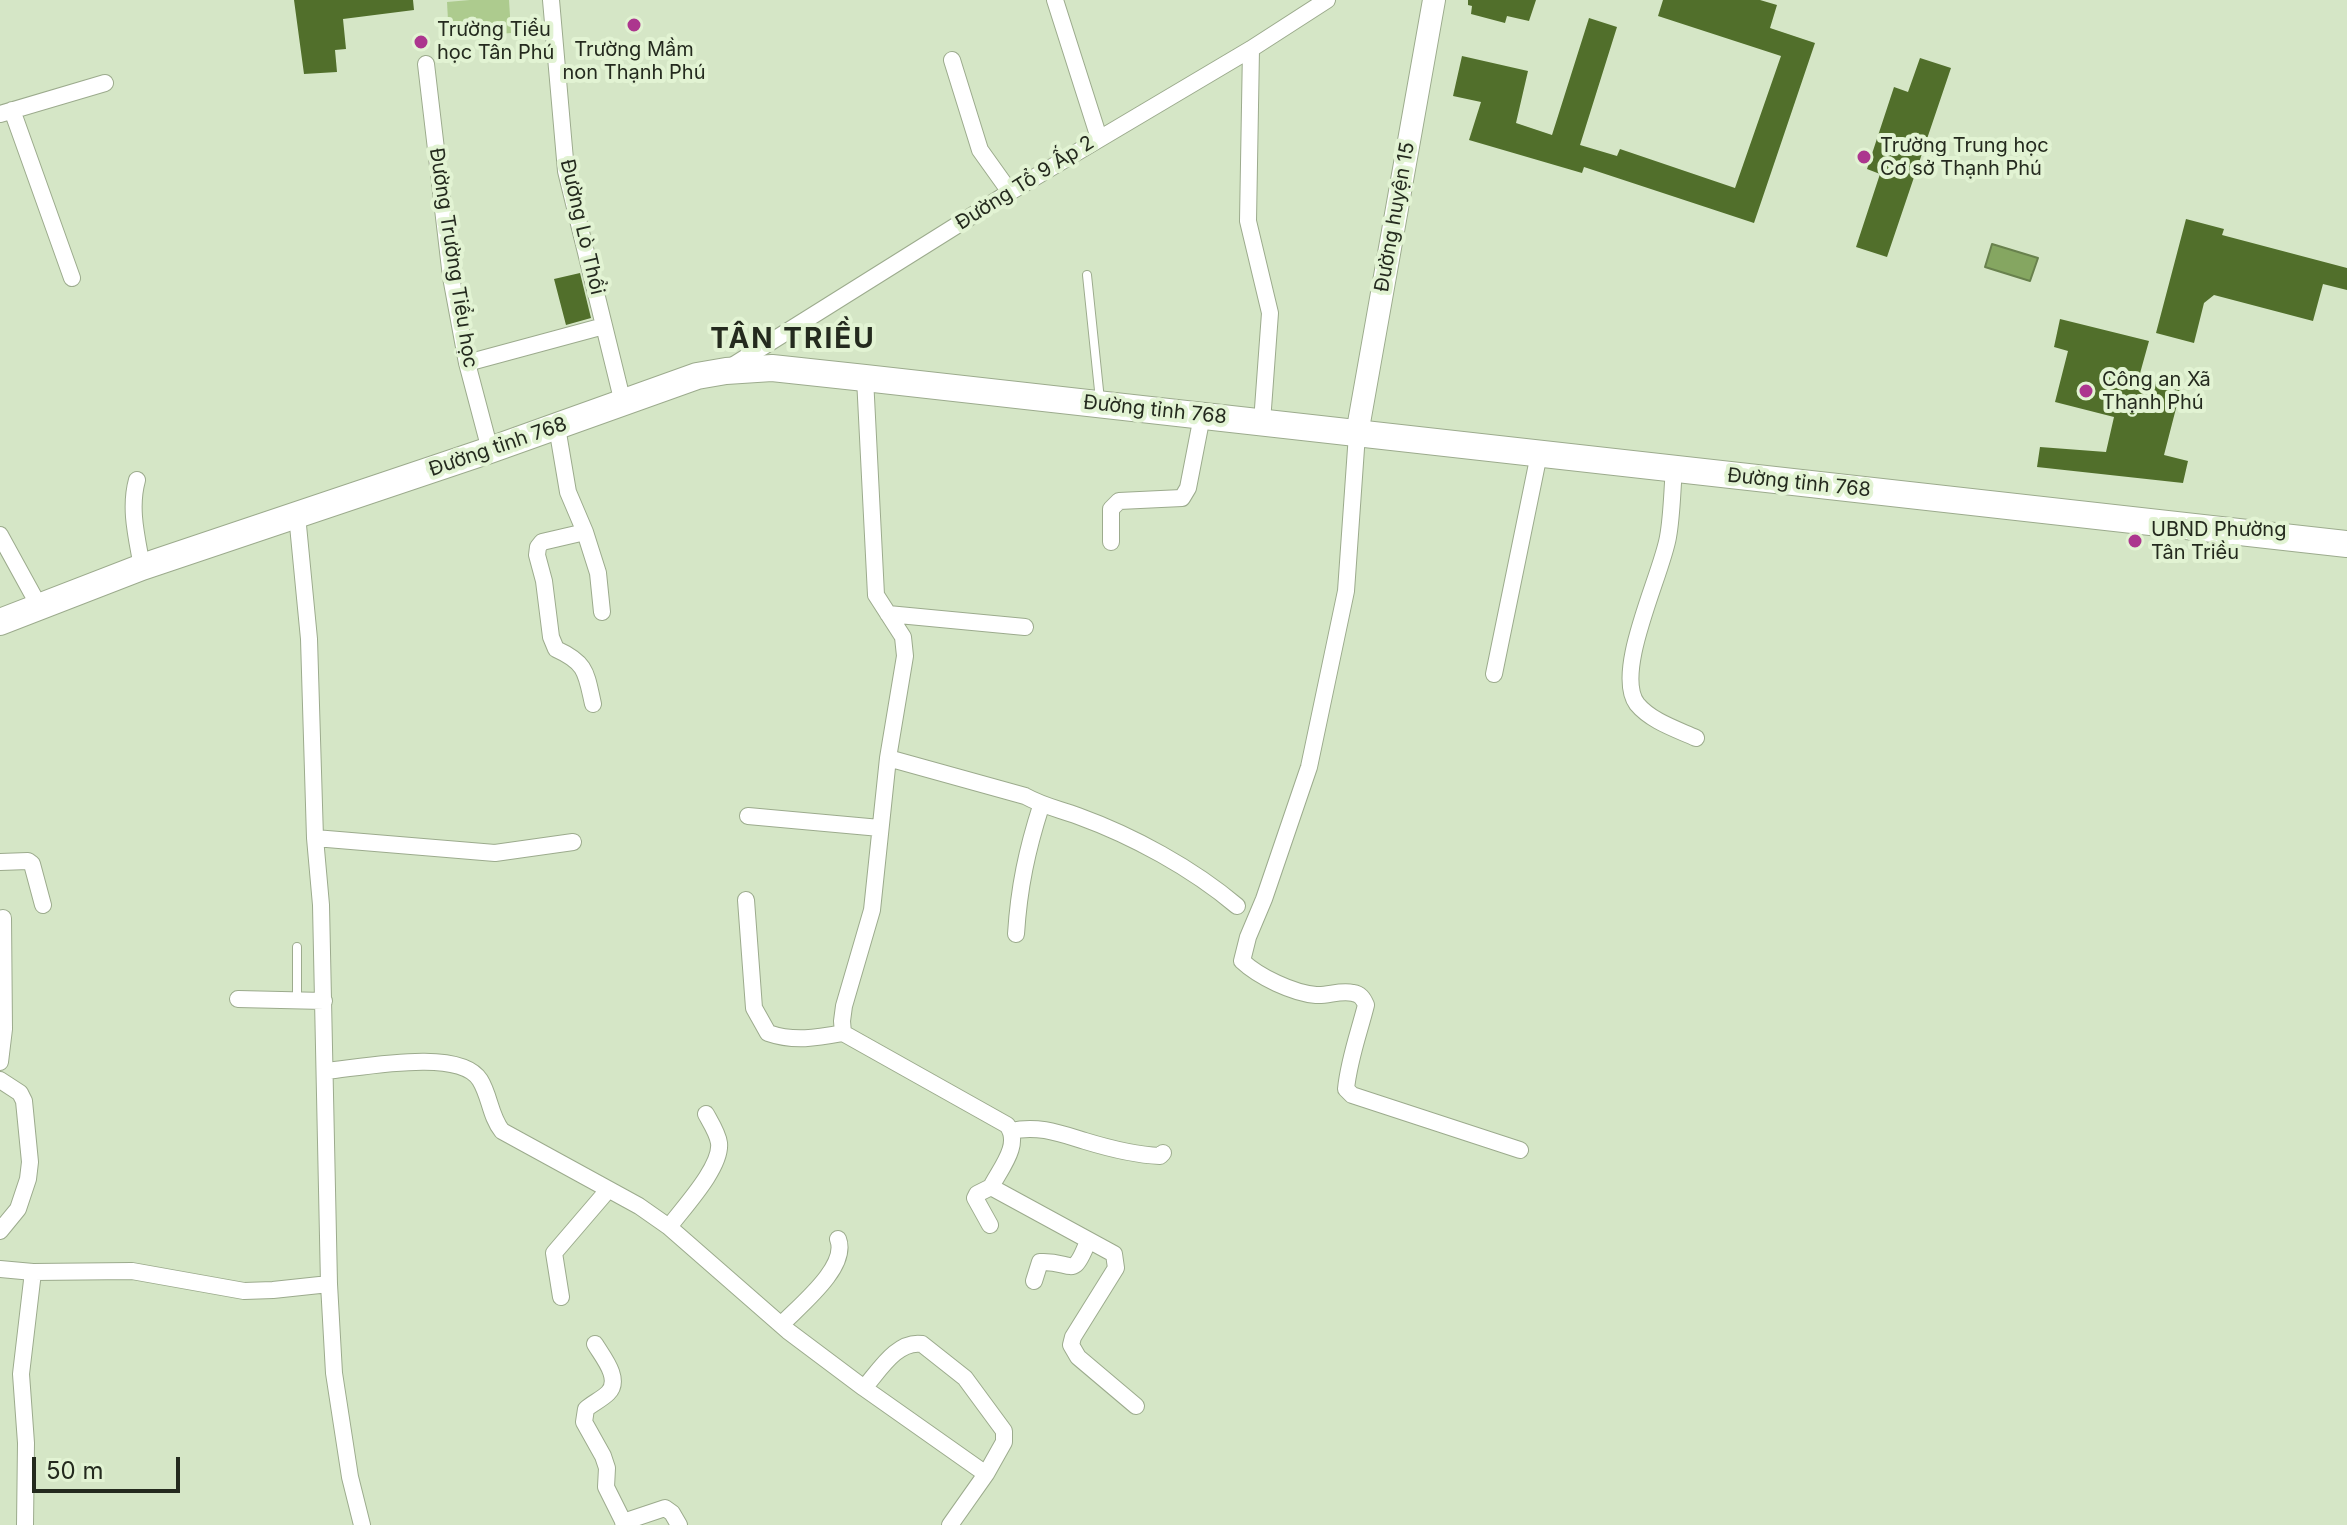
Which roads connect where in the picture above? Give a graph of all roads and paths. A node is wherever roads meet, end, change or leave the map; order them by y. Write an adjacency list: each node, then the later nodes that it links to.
1 (551, 0): 14 (street, Đường Lò Thổi)
2 (1055, 0): 10 (street)
3 (1327, 0): 5 (street, Đường Tổ 9 Ấp 2)
4 (1434, 0): 23 (street, Đường huyện 15)
5 (1251, 49): 10 (street, Đường Tổ 9 Ấp 2); 21 (street)
6 (952, 60): 11 (street)
7 (426, 64): 15 (street, Đường Trường Tiểu học)
8 (105, 83): 9 (street)
9 (6, 112): 13 (street)
10 (1099, 138): 11 (street, Đường Tổ 9 Ấp 2)
11 (1010, 192): 16 (street, Đường Tổ 9 Ấp 2)
12 (1087, 275): 19 (lane)
13 (72, 278)
14 (604, 326): 15 (street); 18 (street, Đường Lò Thổi)
15 (467, 363): 24 (street, Đường Trường Tiểu học)
16 (726, 371): 17 (main road, Đường tỉnh 768); 18 (main road, Đường tỉnh 768)
17 (865, 378): 19 (main road, Đường tỉnh 768); 36 (street)
18 (623, 403): 22 (main road, Đường tỉnh 768)
19 (1101, 404): 20 (main road, Đường tỉnh 768)
20 (1202, 416): 21 (main road, Đường tỉnh 768); 31 (street)
21 (1262, 422): 23 (main road, Đường tỉnh 768)
22 (557, 427): 24 (main road, Đường tỉnh 768); 29 (street)
23 (1357, 434): 25 (main road, Đường tỉnh 768); 64 (street)
24 (490, 450): 28 (main road, Đường tỉnh 768)
25 (1539, 454): 26 (main road, Đường tỉnh 768); 39 (street)
26 (1674, 469): 32 (main road, Đường tỉnh 768); 41 (street)
27 (137, 480): 33 (street)
28 (297, 515): 33 (main road, Đường tỉnh 768); 46 (street)
29 (585, 532): 35 (street); 40 (street)
30 (0, 535): 34 (street)
31 (1111, 542)
32 (2347, 544)
33 (142, 567): 34 (main road, Đường tỉnh 768)
34 (39, 606): 37 (main road, Đường tỉnh 768)
35 (602, 612)
36 (888, 614): 38 (street); 42 (street)
37 (0, 622)
38 (1025, 627)
39 (1494, 674)
40 (593, 704)
41 (1696, 738)
42 (888, 758): 43 (street); 45 (street)
43 (1041, 806): 51 (street); 53 (street)
44 (748, 816): 45 (street)
45 (880, 828): 58 (street)
46 (315, 838): 47 (street); 57 (street)
47 (573, 842)
48 (0, 862): 50 (street)
49 (746, 900): 58 (street)
50 (43, 905)
51 (1237, 906)
52 (3, 918): 59 (street)
53 (1016, 934)
54 (297, 947): 56 (lane)
55 (238, 999): 56 (street)
56 (297, 1001): 57 (street)
57 (324, 1001): 60 (street)
58 (843, 1033): 63 (street)
59 (0, 1062)
60 (326, 1071): 67 (street); 76 (street)
61 (0, 1080): 70 (street)
62 (706, 1114): 69 (street)
63 (1011, 1131): 65 (street); 66 (street)
64 (1520, 1150)
65 (1163, 1153)
66 (991, 1187): 68 (street); 72 (street)
67 (608, 1190): 69 (street); 77 (street)
68 (990, 1225)
69 (669, 1227): 78 (street)
70 (0, 1231)
71 (838, 1239): 78 (street)
72 (1088, 1241): 75 (street); 81 (street)
73 (0, 1269): 74 (street)
74 (33, 1272): 76 (street); 84 (street)
75 (1034, 1281)
76 (329, 1284): 85 (street)
77 (561, 1297)
78 (781, 1325): 80 (street)
79 (595, 1344): 83 (street)
80 (864, 1388): 82 (street); 82 (street)
81 (1136, 1406)
82 (986, 1474): 87 (street)
83 (624, 1524): 86 (street)
84 (25, 1525)
85 (362, 1525)
86 (679, 1525)
87 (950, 1525)

